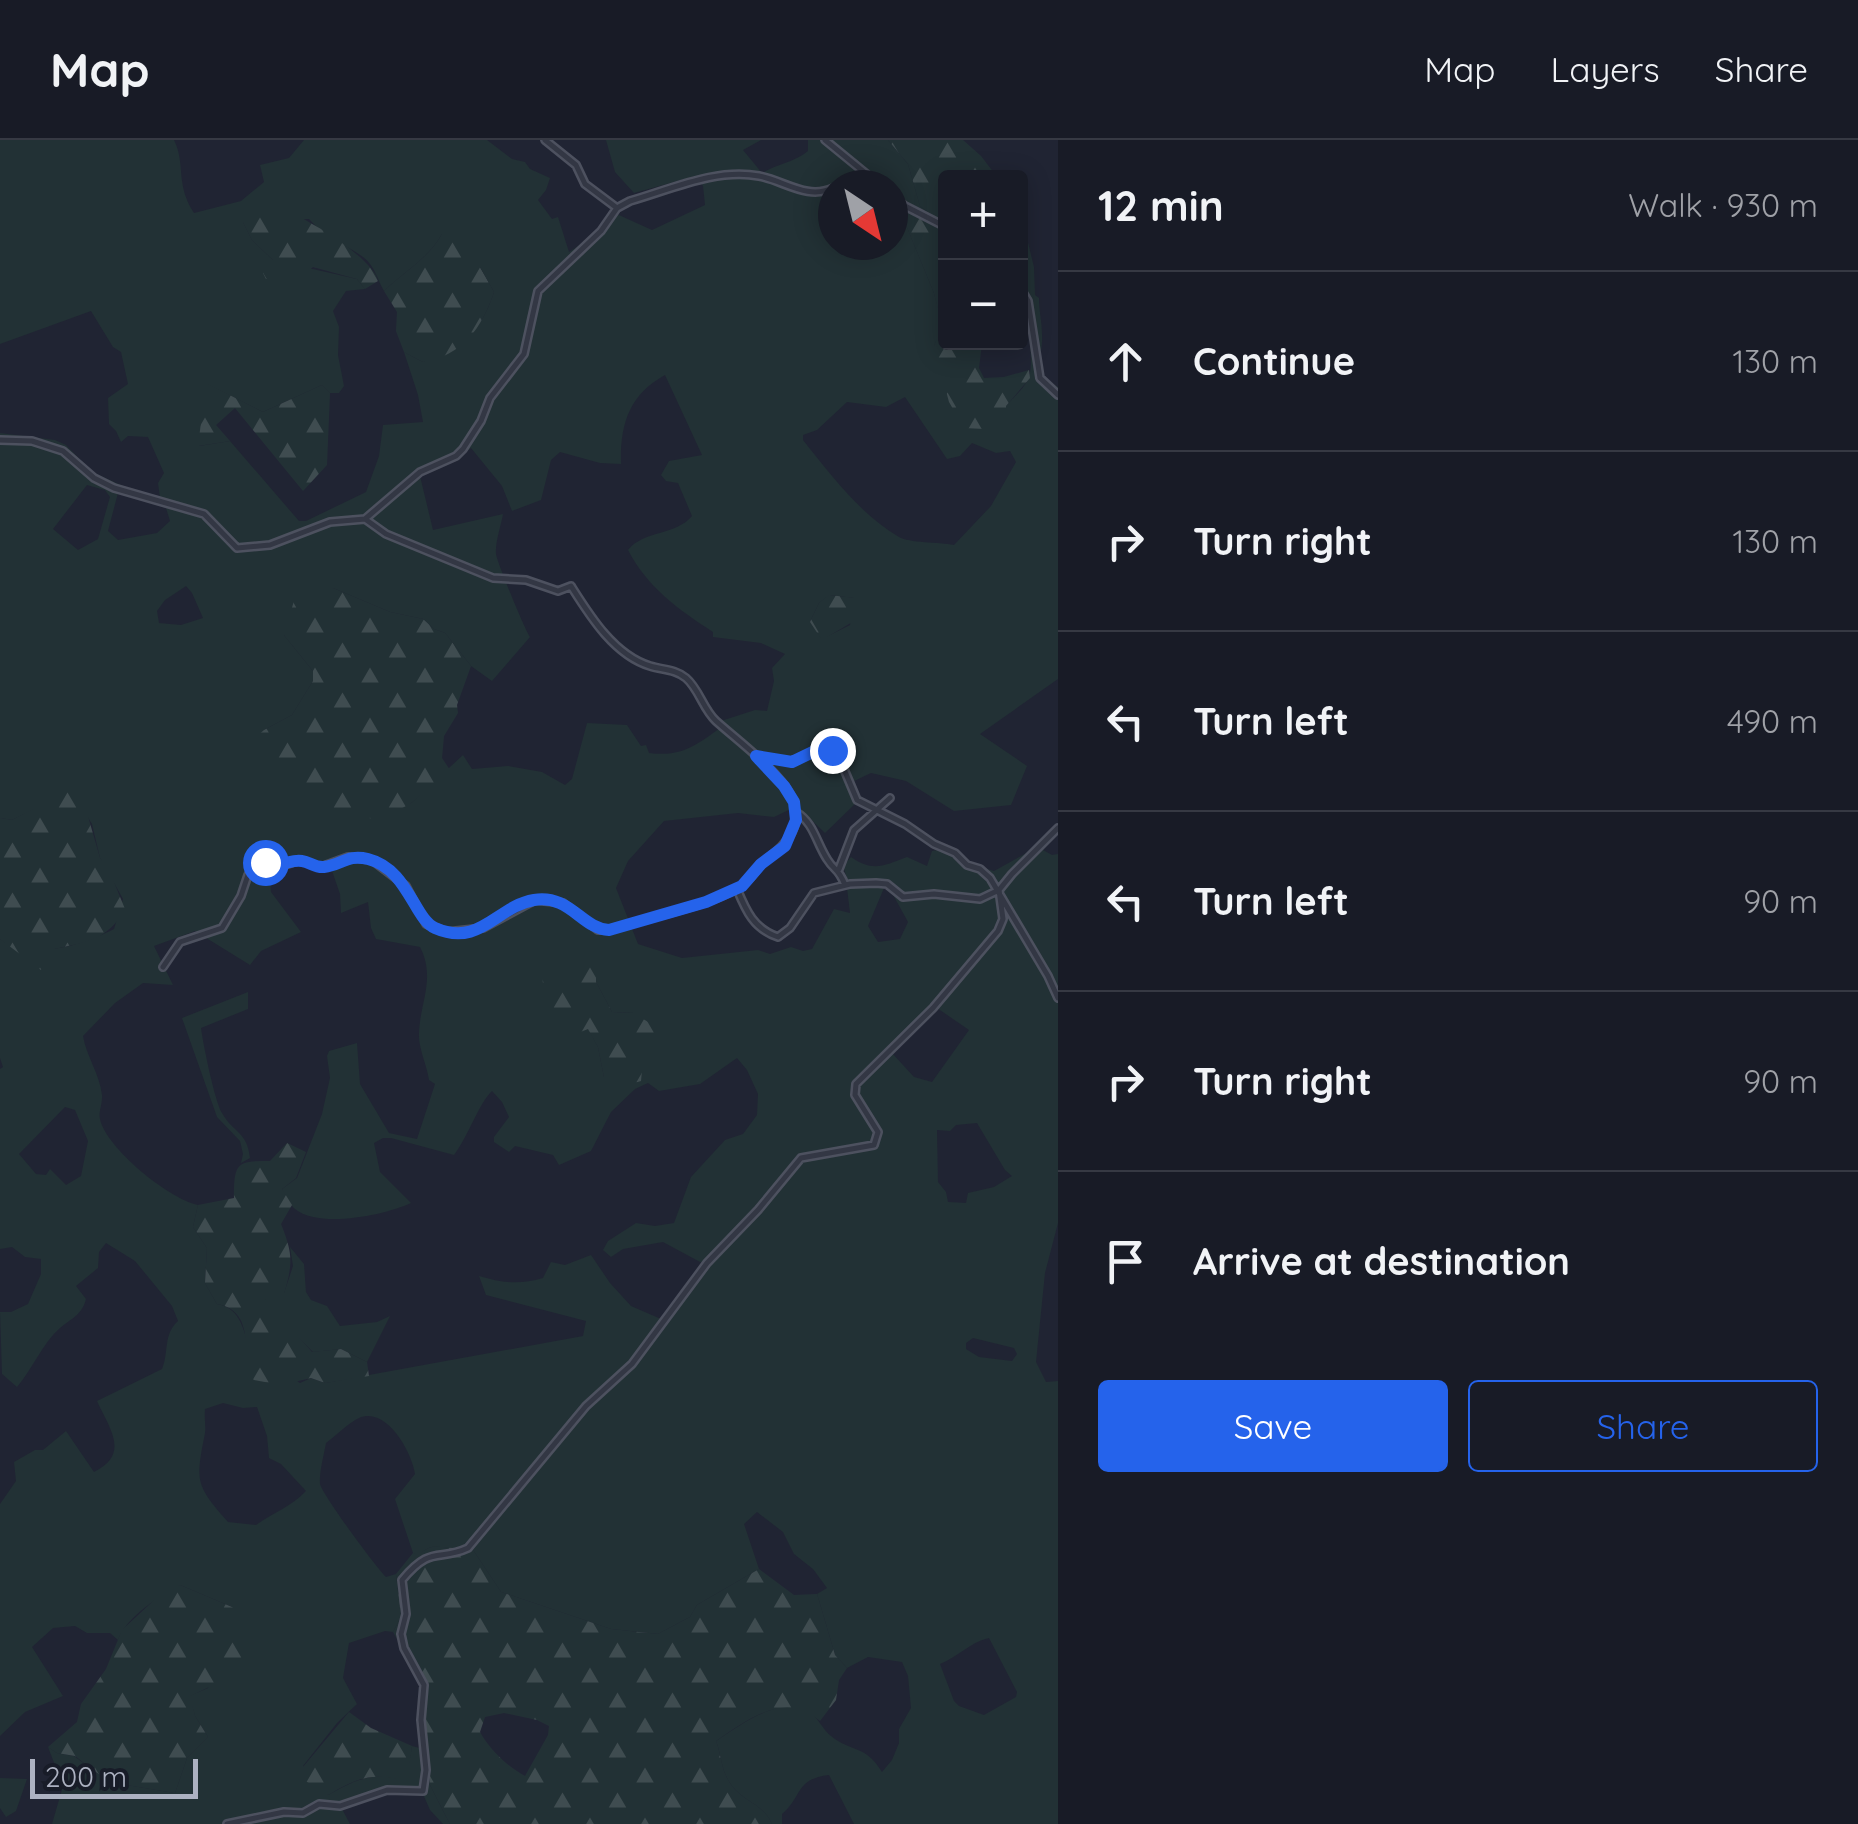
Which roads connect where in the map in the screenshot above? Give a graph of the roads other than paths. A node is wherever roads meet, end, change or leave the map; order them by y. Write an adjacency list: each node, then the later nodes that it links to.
1 (545, 140): 5 (street)
2 (825, 140): 3 (street)
3 (864, 170)
4 (818, 193): 5 (street)
5 (617, 208): 11 (street)
6 (908, 208): 7 (street)
7 (938, 223)
8 (1028, 301): 9 (street)
9 (1058, 395)
10 (0, 440): 11 (street)
11 (365, 519): 12 (street)
12 (756, 756): 14 (street); 15 (street)
13 (890, 798): 14 (street)
14 (880, 810): 17 (street); 20 (street)
15 (796, 812): 17 (street); 19 (street)
16 (1058, 828): 20 (street)
17 (839, 870): 18 (street)
18 (845, 885): 19 (street); 20 (street)
19 (737, 888): 21 (street)
20 (999, 890): 22 (street); 23 (street)
21 (162, 966)
22 (1058, 998)
23 (227, 1824)

